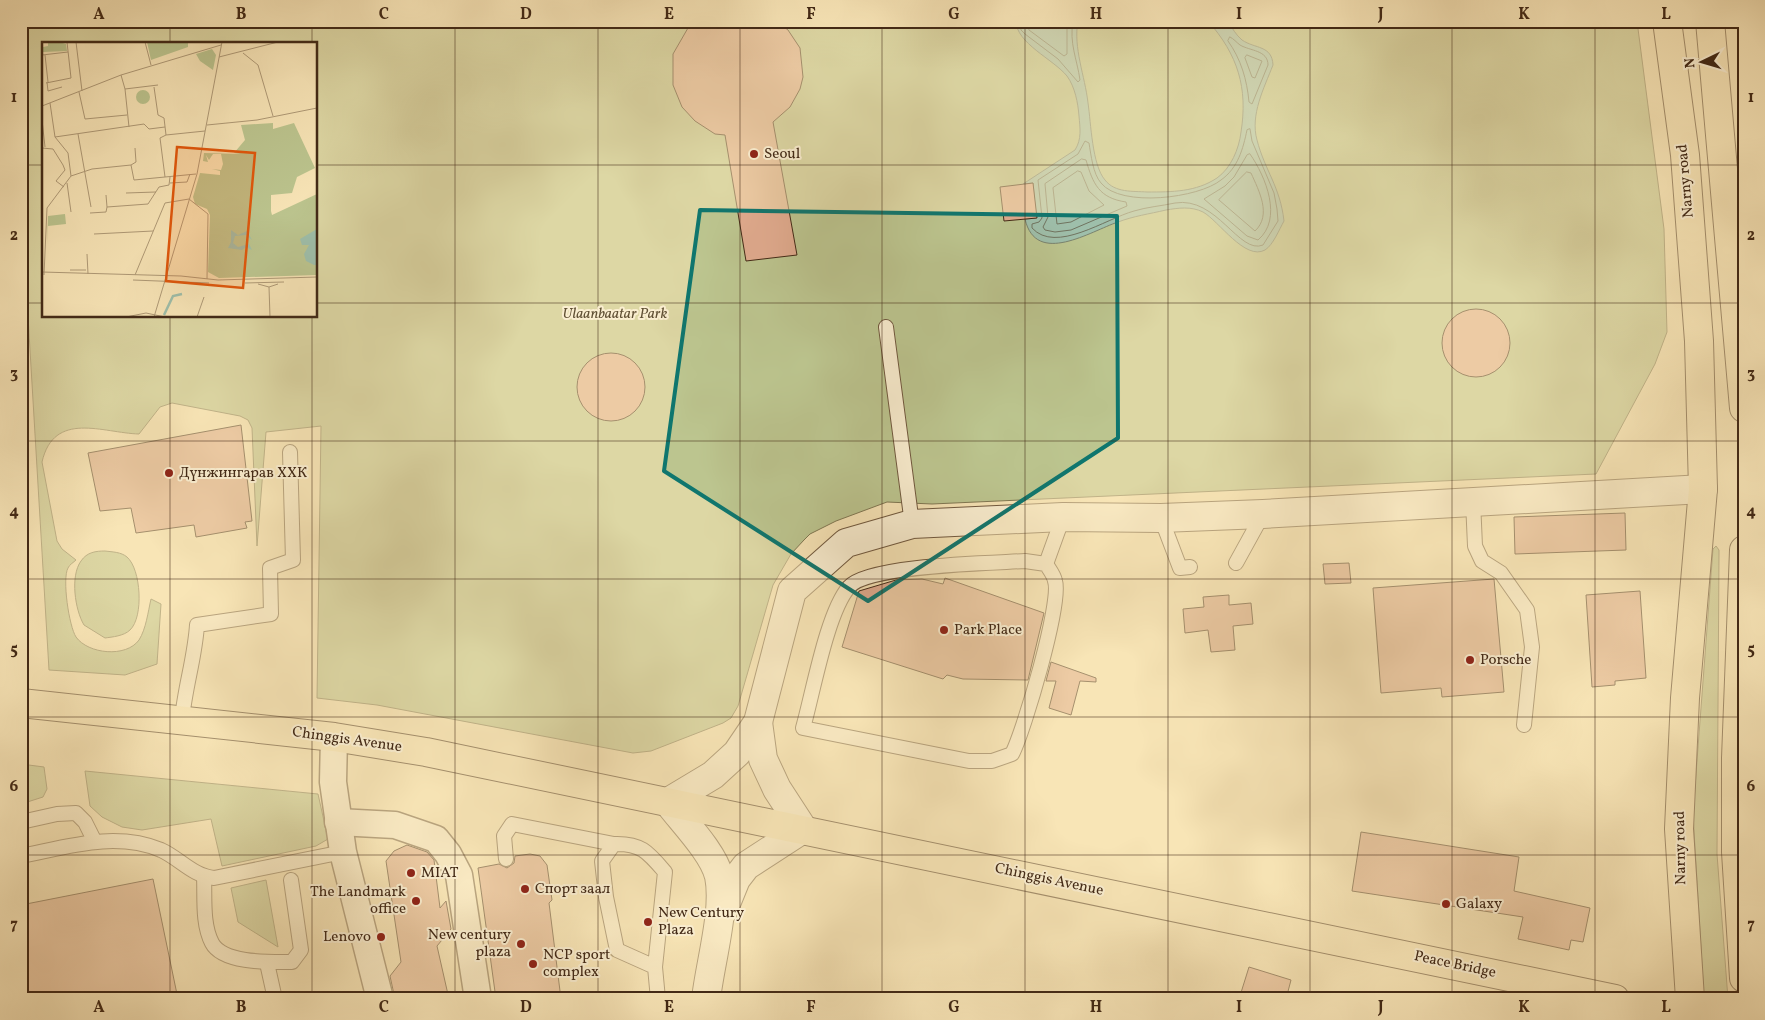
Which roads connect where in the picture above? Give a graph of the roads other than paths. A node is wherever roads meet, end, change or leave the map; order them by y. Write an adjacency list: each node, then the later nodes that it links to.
1 (1667, 21): 6 (main road, Narny road)
2 (1710, 21): 4 (main road)
3 (886, 327): 11 (lane)
4 (1744, 408)
5 (290, 452): 17 (lane)
6 (1703, 488): 7 (street); 43 (main road, Narny road)
7 (1473, 500): 8 (street); 19 (lane)
8 (1263, 514): 10 (street); 13 (lane)
9 (1064, 518): 10 (street); 11 (street); 14 (lane)
10 (1161, 518): 15 (lane)
11 (912, 524): 18 (street)
12 (1744, 550): 36 (main road)
13 (1236, 563)
14 (1046, 564): 14 (lane)
15 (1190, 567)
16 (21, 704): 17 (main road, Chinggis Avenue)
17 (182, 720): 20 (main road, Chinggis Avenue)
18 (758, 722): 21 (street); 24 (street)
19 (1524, 726)
20 (334, 737): 21 (main road, Chinggis Avenue); 23 (street)
21 (668, 802): 24 (main road, Chinggis Avenue); 32 (street)
22 (21, 822): 25 (lane)
23 (338, 822): 27 (street); 39 (street)
24 (803, 829): 32 (street); 33 (main road, Chinggis Avenue)
25 (96, 842): 28 (lane); 30 (lane)
26 (614, 844): 29 (lane); 35 (lane); 35 (lane)
27 (343, 852): 30 (lane); 38 (street)
28 (21, 856)
29 (506, 859)
30 (204, 876): 34 (lane)
31 (291, 880): 34 (lane)
32 (719, 919): 41 (street)
33 (1295, 932): 42 (main road, Peace Bridge)
34 (267, 962): 37 (lane)
35 (655, 967): 40 (lane)
36 (1744, 978)
37 (276, 999)
38 (380, 999)
39 (478, 999)
40 (658, 999)
41 (706, 999)
42 (1615, 999)
43 (1690, 999)

